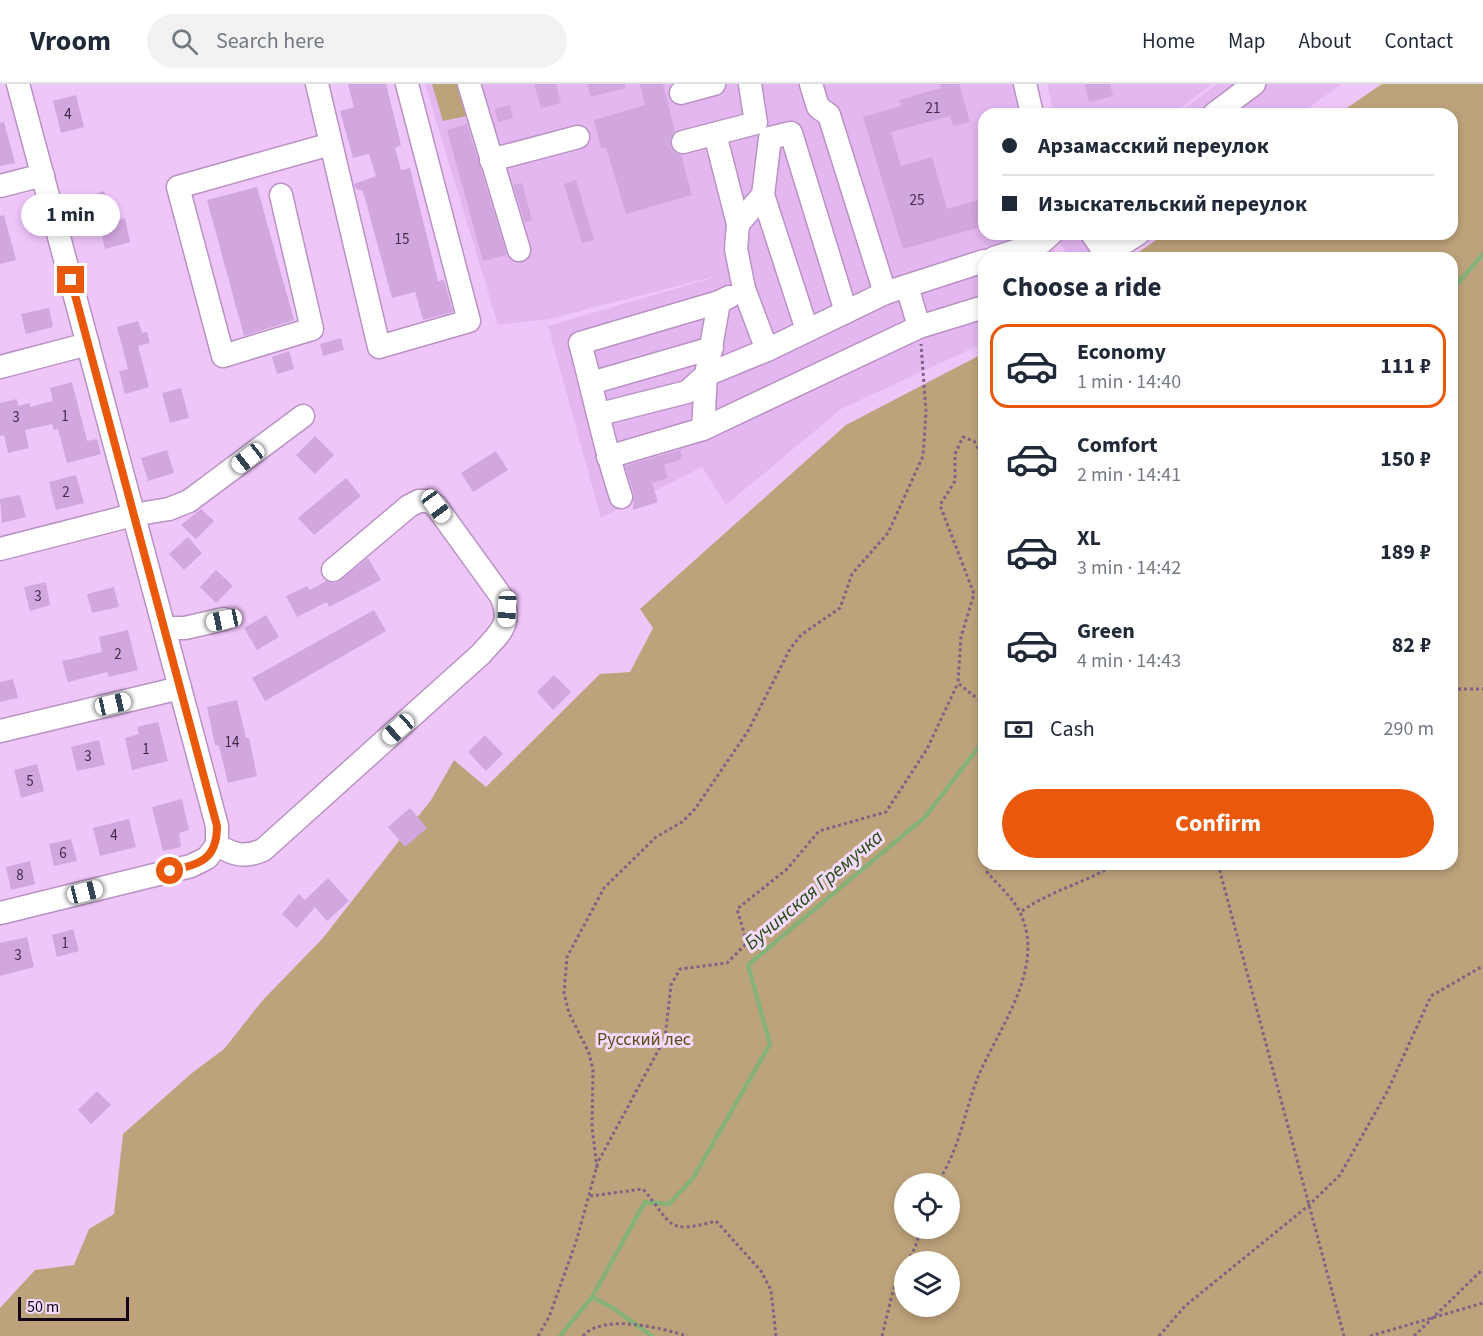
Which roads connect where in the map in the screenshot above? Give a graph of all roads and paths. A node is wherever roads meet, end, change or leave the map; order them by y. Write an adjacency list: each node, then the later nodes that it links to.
1 (18, 84): 19 (street)
2 (316, 84): 17 (street)
3 (407, 84): 17 (street)
4 (469, 84): 18 (street)
5 (714, 84): 10 (street)
6 (750, 84): 13 (street)
7 (811, 84): 32 (street)
8 (1024, 84): 11 (street)
9 (1254, 84): 12 (street)
10 (681, 93)
11 (1030, 108)
12 (1222, 108)
13 (763, 131): 14 (street); 22 (street); 35 (street)
14 (715, 134): 16 (street); 23 (street)
15 (578, 137): 18 (street)
16 (684, 142)
17 (331, 144): 21 (street)
18 (491, 160): 26 (street)
19 (43, 175): 20 (street); 38 (street)
20 (0, 186)
21 (280, 195)
22 (763, 195): 23 (street); 37 (street)
23 (738, 224): 31 (street)
24 (1044, 240): 27 (street)
25 (1128, 240): 28 (street)
26 (519, 250)
27 (1012, 252)
28 (1109, 252)
29 (978, 263): 30 (street)
30 (907, 286): 32 (street); 36 (street)
31 (744, 289): 33 (street); 40 (street)
32 (885, 293): 35 (street)
33 (719, 302): 39 (street); 43 (street)
34 (978, 309): 36 (street)
35 (846, 312): 37 (street)
36 (919, 327): 46 (street); 68 (path)
37 (807, 330): 40 (street)
38 (88, 344): 41 (street); 50 (street)
39 (712, 348): 42 (street); 43 (street)
40 (767, 350): 42 (street)
41 (0, 368)
42 (706, 375): 44 (street); 46 (street)
43 (591, 382): 44 (street)
44 (600, 414): 48 (street)
45 (303, 416): 50 (street)
46 (703, 429): 48 (street)
47 (978, 448): 55 (path)
48 (608, 457): 49 (street)
49 (621, 497)
50 (133, 515): 51 (street); 54 (street)
51 (0, 549)
52 (333, 570): 61 (street)
53 (224, 620): 54 (street)
54 (165, 628): 56 (street)
55 (958, 683): 59 (path); 68 (path)
56 (180, 688): 60 (street); 61 (street)
57 (1458, 689): 58 (path)
58 (1483, 689)
59 (978, 699)
60 (0, 732)
61 (217, 844): 66 (street)
62 (986, 870): 65 (path)
63 (1103, 870): 65 (path)
64 (1220, 870): 71 (path)
65 (1022, 911): 69 (path)
66 (0, 913)
67 (1483, 966): 71 (path)
68 (597, 1168): 70 (path)
69 (942, 1173)
70 (590, 1196): 76 (path); 79 (path)
71 (1308, 1206): 81 (path); 82 (path)
72 (1483, 1269): 75 (path)
73 (894, 1290): 80 (path)
74 (1483, 1303): 75 (path)
75 (1434, 1317): 83 (path); 84 (path)
76 (538, 1336)
77 (583, 1336): 78 (path)
78 (687, 1336)
79 (776, 1336)
80 (882, 1336)
81 (1159, 1336)
82 (1344, 1336)
83 (1370, 1336)
84 (1414, 1336)

